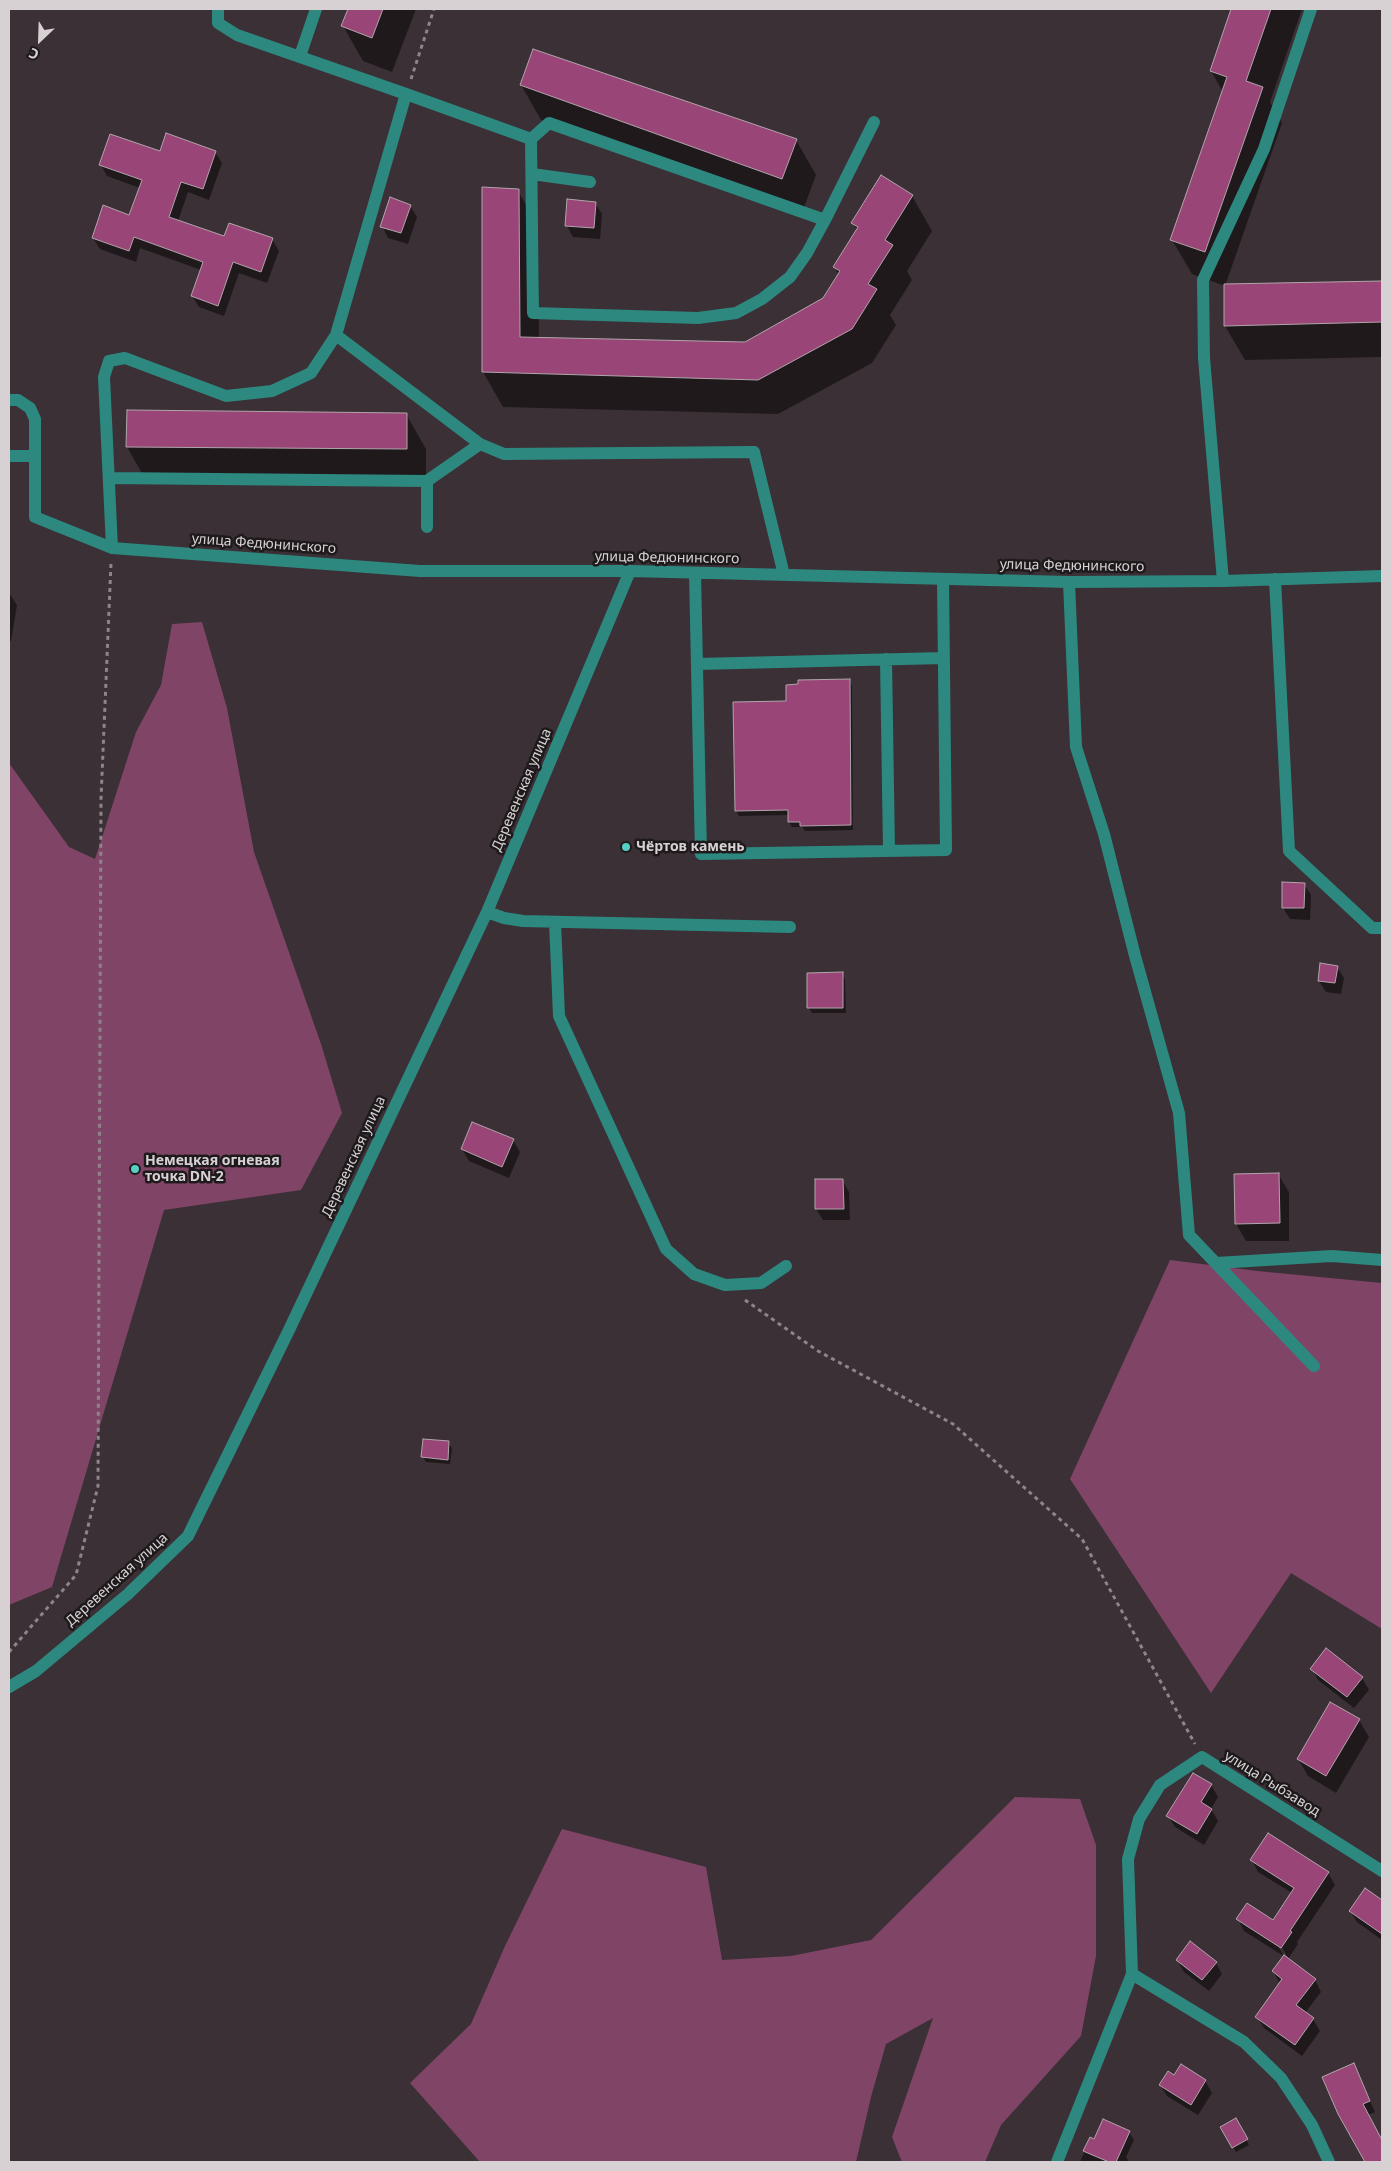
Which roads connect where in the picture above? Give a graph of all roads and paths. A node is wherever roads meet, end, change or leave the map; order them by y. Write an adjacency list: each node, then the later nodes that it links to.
1 (218, 9): 5 (street)
2 (316, 9): 5 (street)
3 (434, 9): 6 (path)
4 (1311, 9): 27 (street)
5 (300, 56): 6 (street)
6 (406, 94): 8 (street); 12 (street)
7 (874, 122): 11 (street)
8 (531, 139): 9 (street); 11 (street)
9 (532, 174): 10 (street); 11 (street)
10 (590, 182)
11 (825, 220)
12 (336, 335): 14 (street); 17 (street)
13 (9, 400): 16 (street)
14 (480, 444): 18 (street); 23 (street)
15 (9, 456): 16 (street)
16 (35, 456): 20 (street, улица Федюнинского)
17 (109, 478): 18 (street); 20 (street)
18 (428, 481): 19 (street)
19 (427, 527)
20 (112, 548): 21 (street, улица Федюнинского); 42 (path)
21 (630, 571): 22 (street, улица Федюнинского); 33 (street, Деревенская улица)
22 (695, 573): 23 (street, улица Федюнинского); 31 (street)
23 (784, 575): 25 (street, улица Федюнинского)
24 (1382, 576): 26 (street, улица Федюнинского)
25 (943, 579): 28 (street, улица Федюнинского); 29 (street)
26 (1275, 579): 27 (street, улица Федюнинского); 36 (street)
27 (1223, 581): 28 (street, улица Федюнинского)
28 (1070, 582): 38 (street)
29 (944, 658): 30 (street); 32 (street)
30 (886, 659): 31 (street); 32 (street)
31 (697, 664): 32 (street)
32 (889, 851)
33 (487, 912): 34 (street); 43 (street, Деревенская улица)
34 (555, 922): 35 (street); 40 (street)
35 (790, 927)
36 (1382, 928)
37 (1382, 1260): 38 (street)
38 (1216, 1263): 41 (street)
39 (786, 1266): 40 (street)
40 (725, 1285): 44 (path)
41 (1314, 1366)
42 (9, 1652)
43 (9, 1687)
44 (1202, 1757): 45 (street, улица Рыбзавод); 46 (street, улица Рыбзавод)
45 (1382, 1871)
46 (1132, 1974): 47 (street, улица Рыбзавод); 48 (street)
47 (1057, 2162)
48 (1329, 2162)

